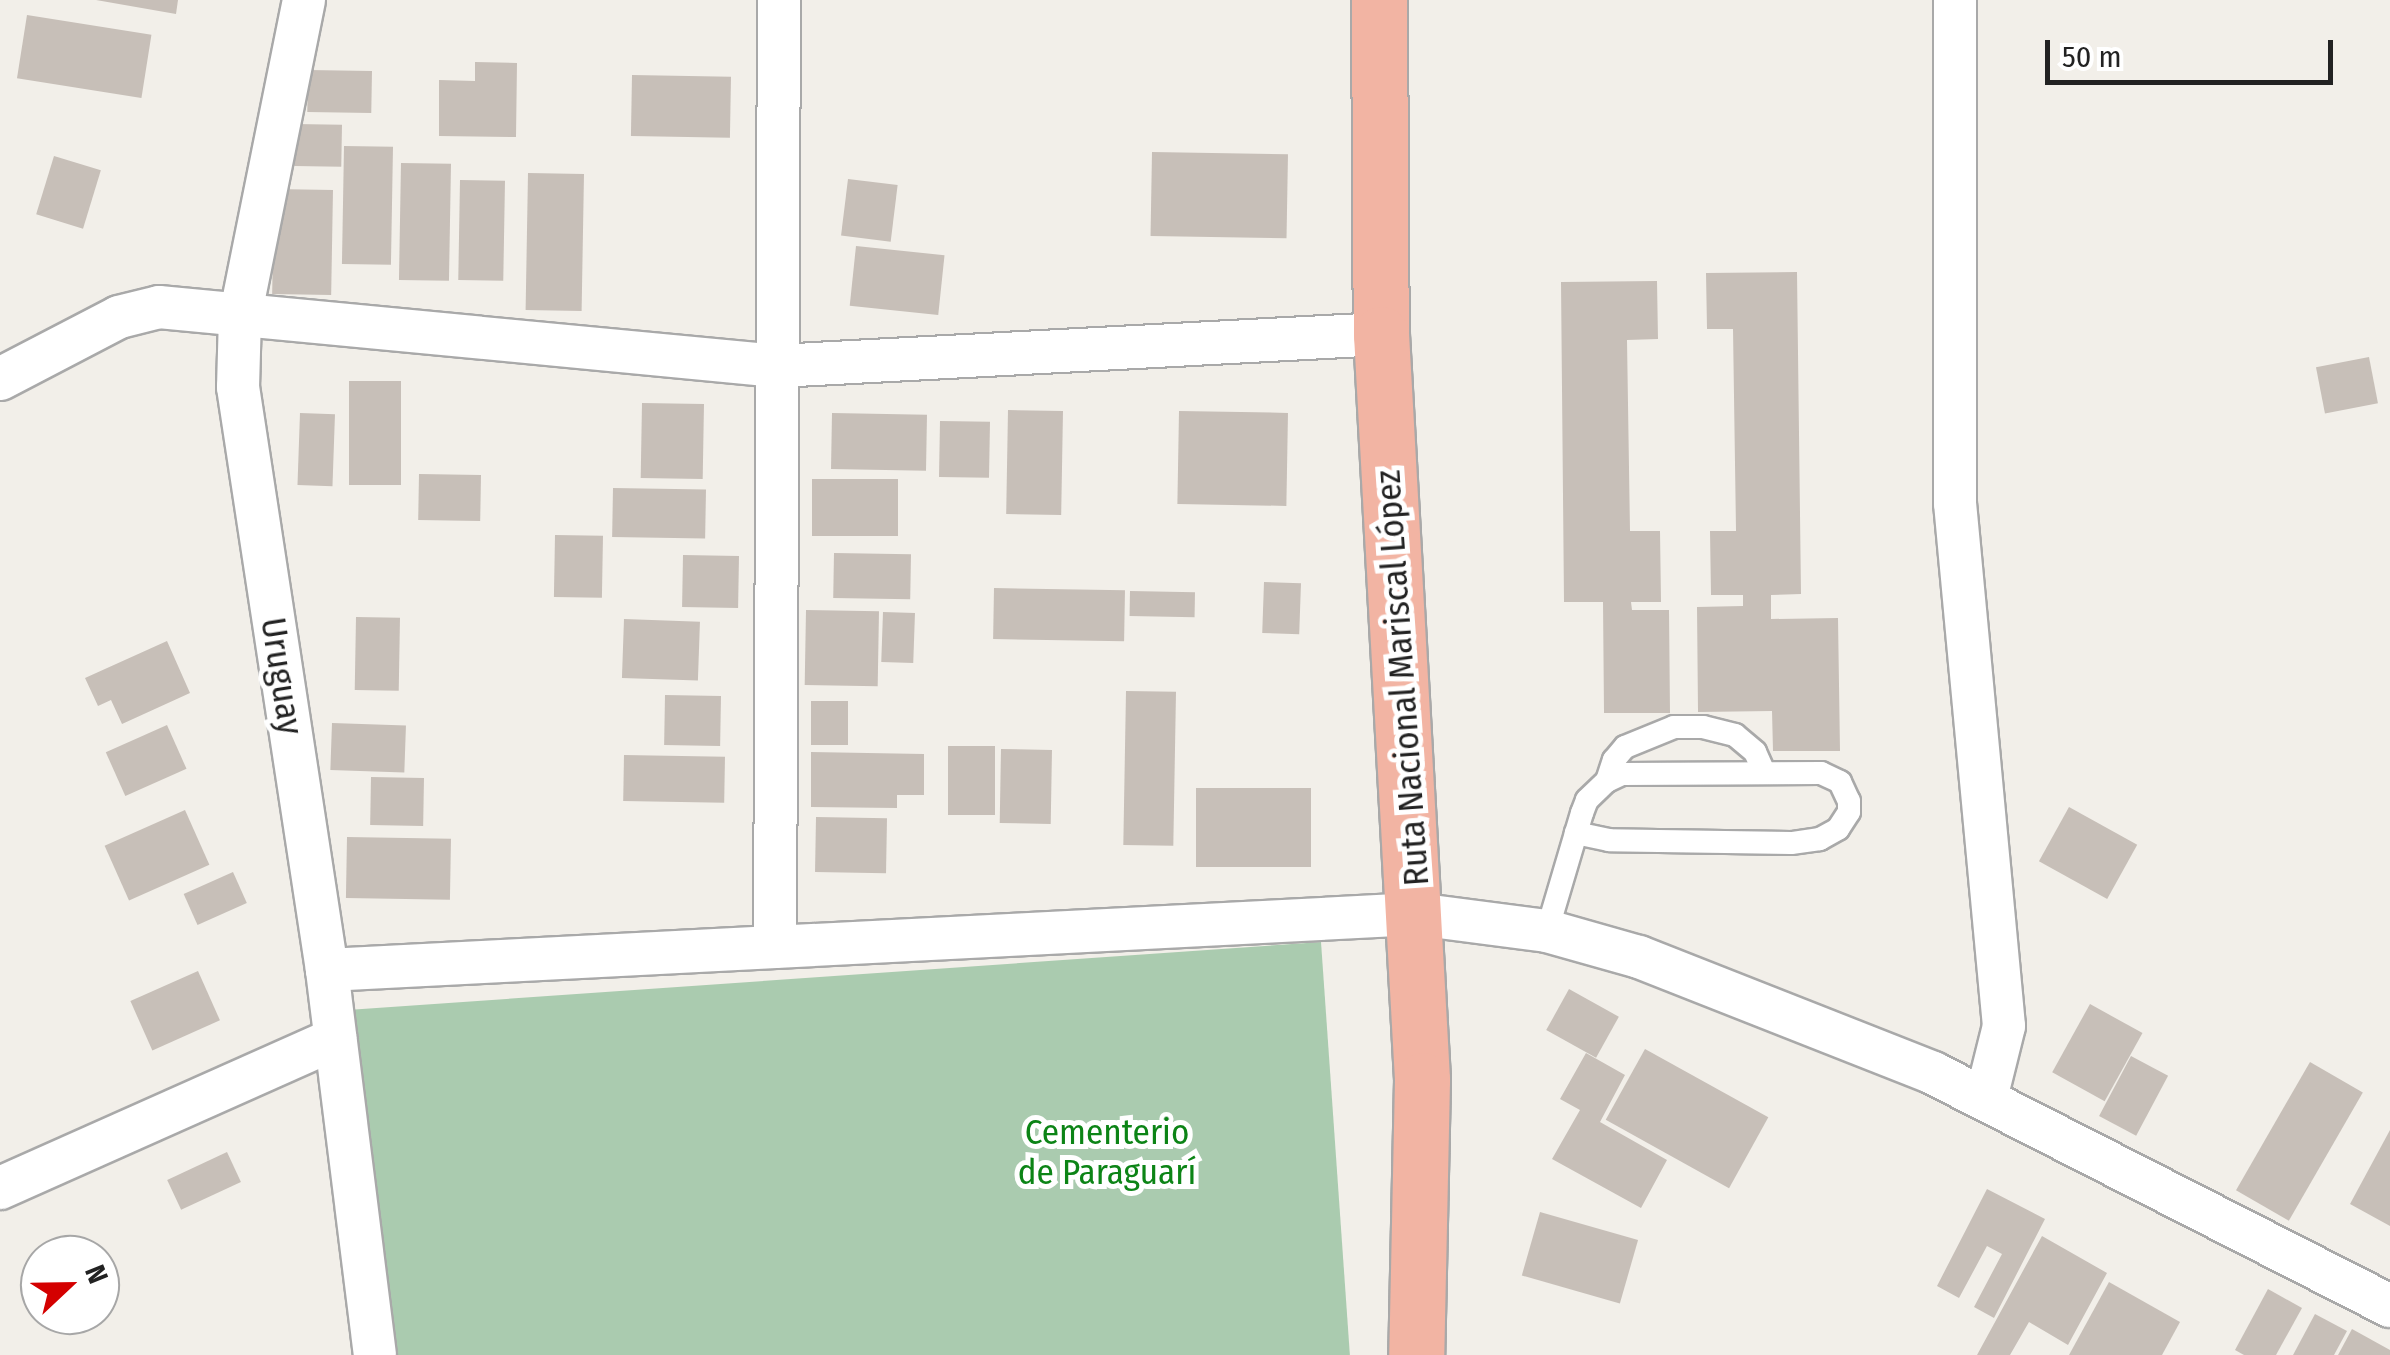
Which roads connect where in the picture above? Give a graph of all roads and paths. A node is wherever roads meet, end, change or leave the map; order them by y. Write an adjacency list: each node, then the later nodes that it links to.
1 (304, 0): 5 (street, Uruguay)
2 (779, 0): 7 (street)
3 (1379, 0): 6 (highway, Ruta Nacional Mariscal López)
4 (1956, 0): 17 (street)
5 (240, 316): 7 (street); 8 (street); 15 (street, Uruguay)
6 (1381, 334): 7 (street); 12 (highway, Ruta Nacional Mariscal López)
7 (777, 366): 14 (street)
8 (0, 379)
9 (1764, 772): 10 (lane); 10 (lane); 11 (lane)
10 (1607, 781): 11 (lane)
11 (1576, 833): 13 (lane)
12 (1416, 914): 13 (street); 14 (street); 21 (highway, Ruta Nacional Mariscal López)
13 (1547, 931): 17 (street)
14 (775, 947): 15 (street)
15 (326, 970): 16 (street, Uruguay)
16 (335, 1038): 18 (street); 20 (street, Uruguay)
17 (1986, 1098): 19 (street)
18 (0, 1188)
19 (2390, 1306)
20 (375, 1355)
21 (1416, 1355)

